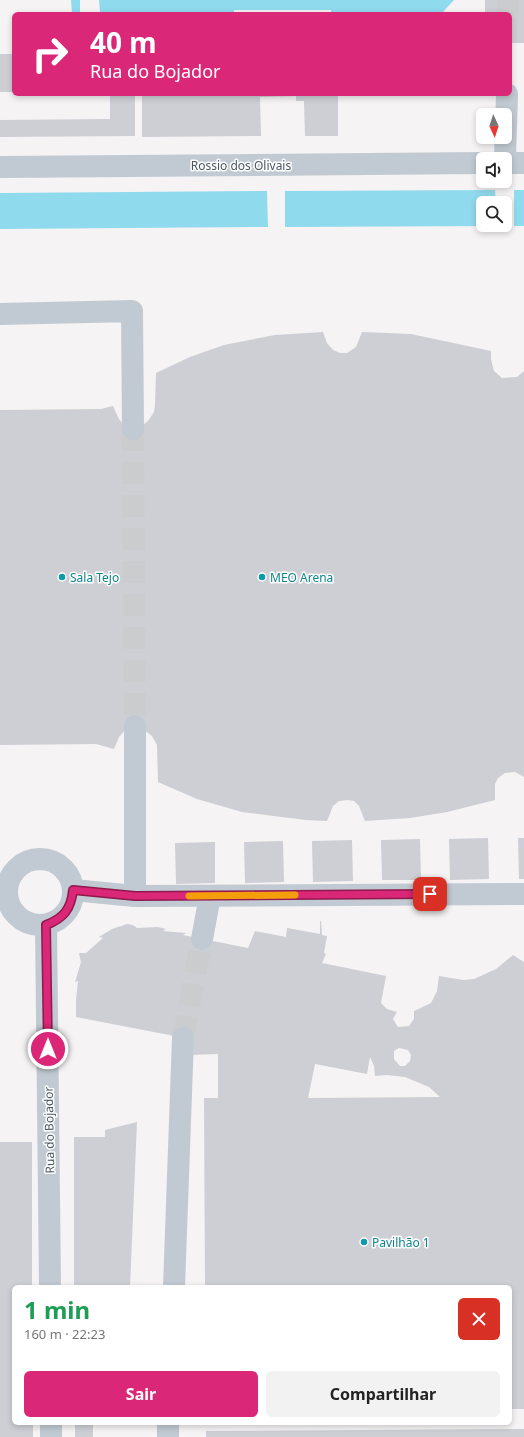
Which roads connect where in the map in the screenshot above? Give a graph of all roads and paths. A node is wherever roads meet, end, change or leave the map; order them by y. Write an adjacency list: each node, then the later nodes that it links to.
1 (507, 96): 2 (street)
2 (505, 152)
3 (476, 163): 6 (street, Rossio dos Olivais)
4 (512, 163): 5 (street)
5 (524, 163)
6 (0, 167)
7 (0, 314): 8 (street)
8 (133, 428)
9 (136, 726): 12 (street)
10 (73, 890): 12 (street); 14 (street); 15 (street)
11 (524, 894): 13 (street)
12 (135, 896): 13 (street)
13 (210, 896): 16 (street)
14 (4, 900): 15 (street)
15 (46, 925): 18 (street, Rua do Bojador)
16 (202, 939)
17 (183, 1038): 19 (street)
18 (50, 1285)
19 (174, 1285)
20 (51, 1425): 22 (street)
21 (168, 1425): 23 (street)
22 (52, 1437)
23 (168, 1437)

